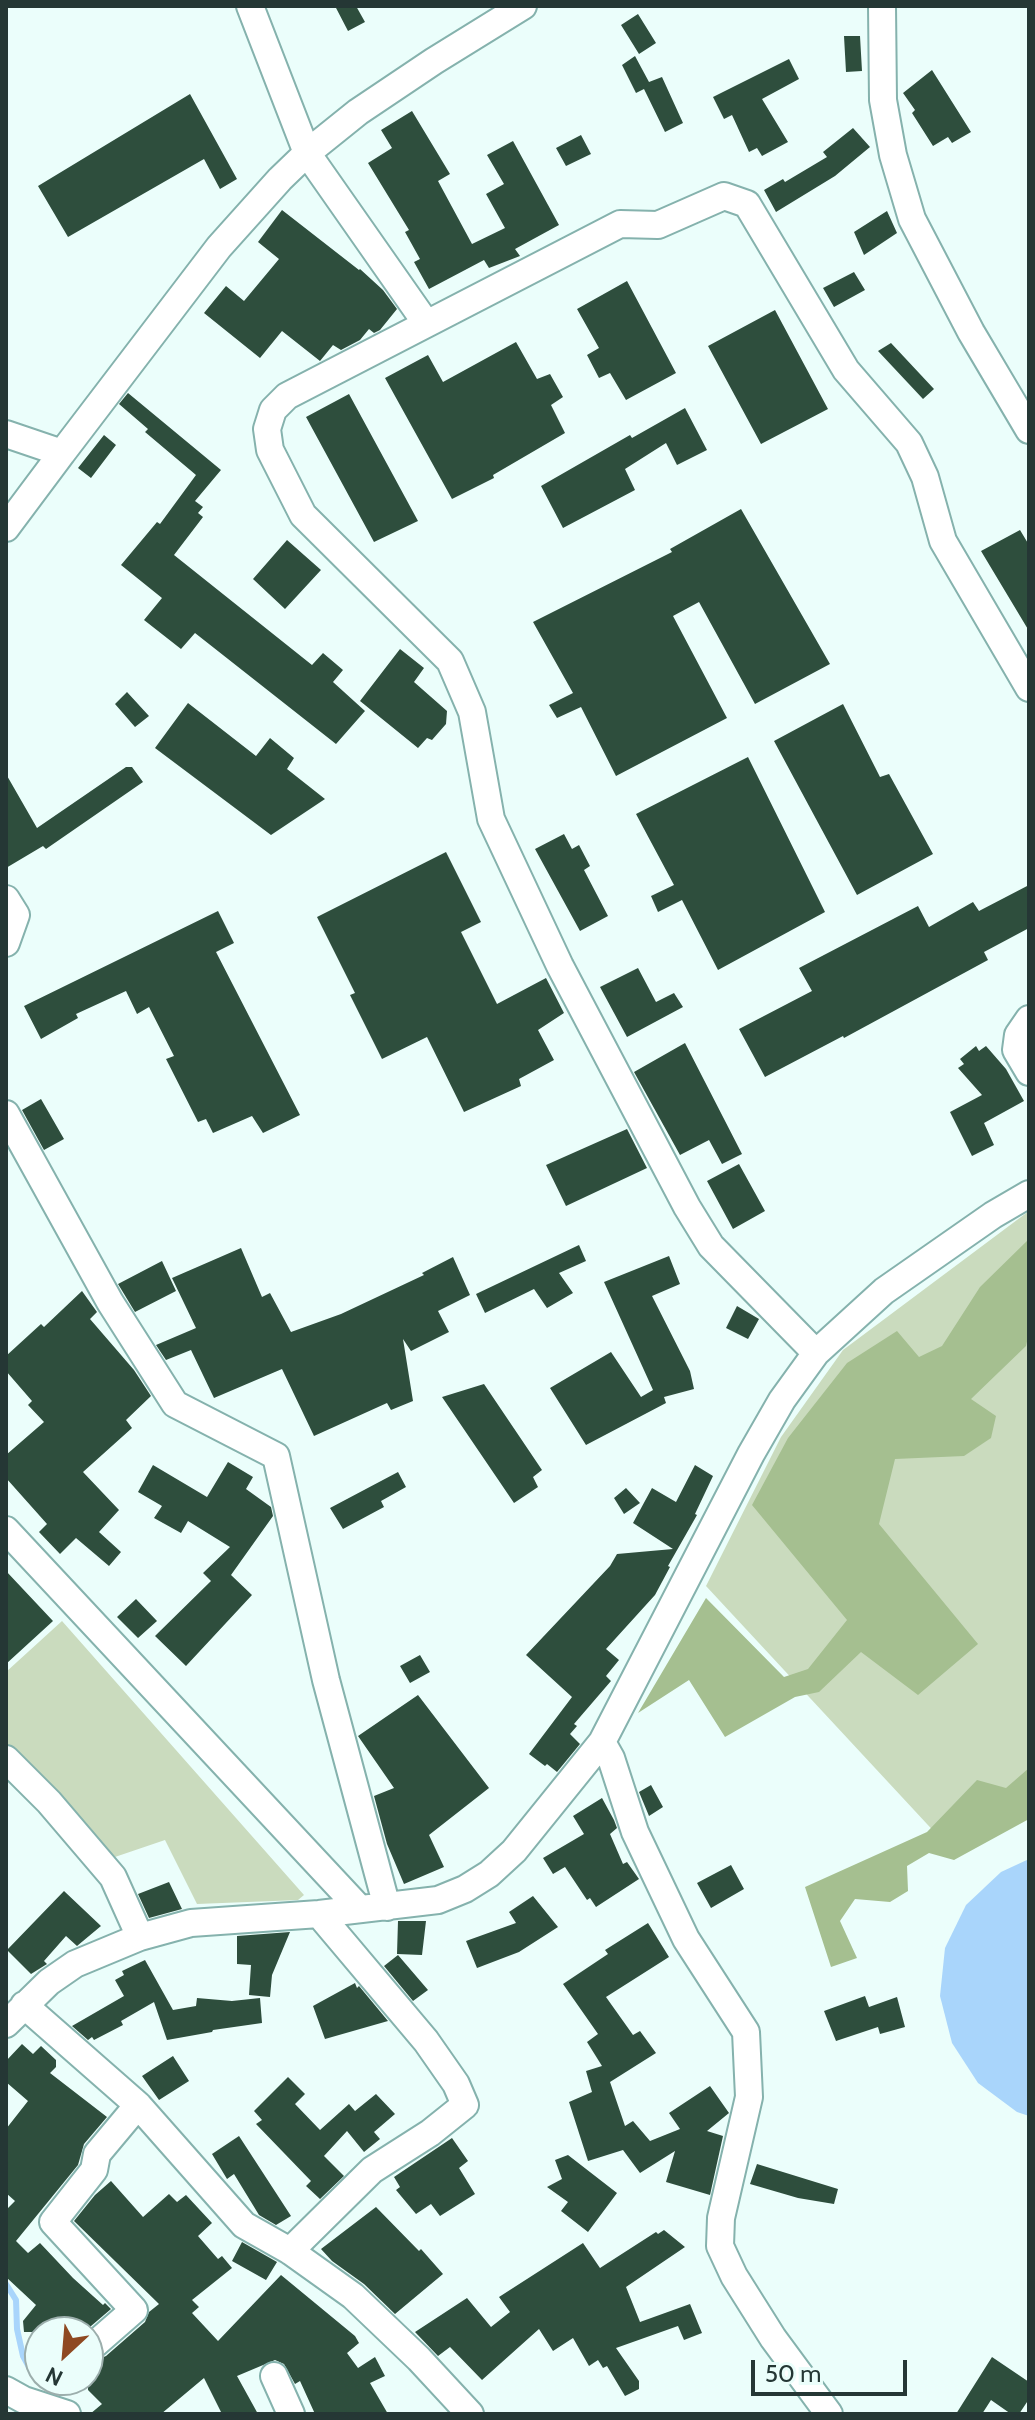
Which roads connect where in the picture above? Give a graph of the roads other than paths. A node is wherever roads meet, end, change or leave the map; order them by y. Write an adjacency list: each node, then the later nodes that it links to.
1 (250, 6): 4 (street)
2 (523, 6): 4 (street)
3 (882, 6): 6 (street)
4 (307, 153): 5 (street); 8 (street)
5 (426, 323): 10 (street); 17 (street)
6 (1029, 430)
7 (6, 434): 8 (street)
8 (62, 453): 9 (street)
9 (6, 528)
10 (1029, 688)
11 (6, 899): 12 (street)
12 (6, 943)
13 (1029, 1019): 14 (street)
14 (1029, 1072)
15 (6, 1114): 21 (street)
16 (1029, 1194): 17 (street)
17 (816, 1353): 19 (street)
18 (6, 1530): 22 (street)
19 (602, 1742): 21 (street); 35 (street)
20 (6, 1759): 24 (street)
21 (387, 1907): 22 (street)
22 (360, 1909): 23 (street)
23 (319, 1914): 24 (street); 28 (street)
24 (140, 1937): 25 (street)
25 (24, 2005): 26 (street); 27 (street)
26 (6, 2024)
27 (138, 2105): 28 (street); 29 (street)
28 (290, 2251): 34 (street)
29 (104, 2336)
30 (274, 2376): 33 (street)
31 (6, 2390): 32 (street)
32 (67, 2414)
33 (291, 2414)
34 (470, 2414)
35 (829, 2414)

